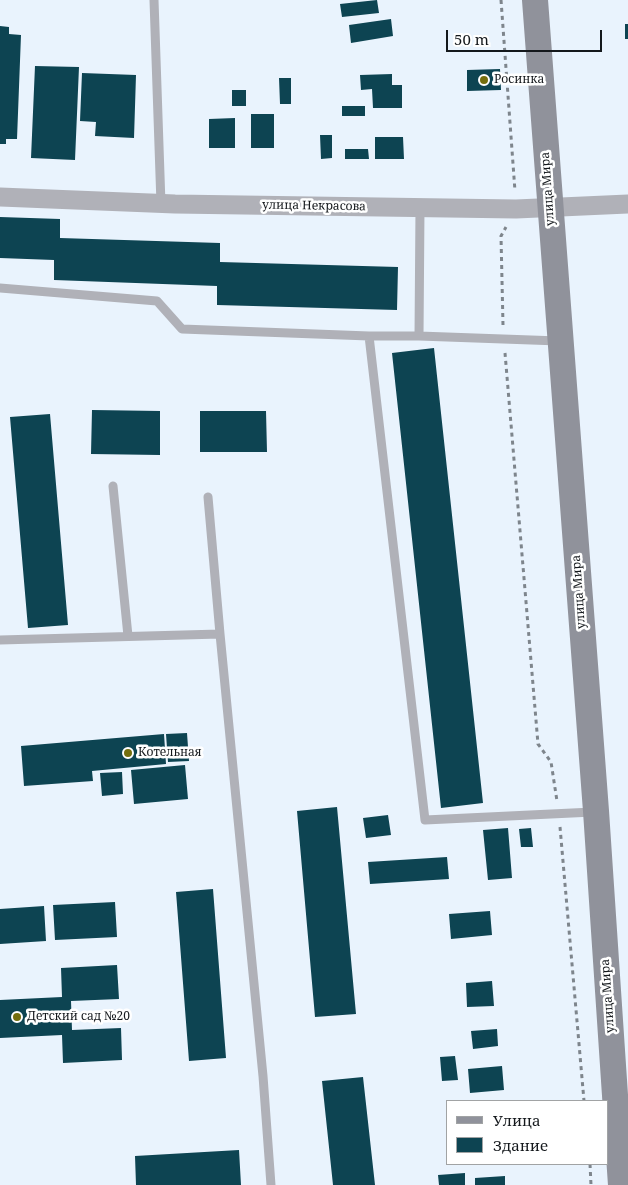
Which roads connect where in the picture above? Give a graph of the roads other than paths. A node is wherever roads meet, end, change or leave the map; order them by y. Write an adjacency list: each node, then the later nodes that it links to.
1 (154, 0): 4 (lane)
2 (535, 0): 7 (street, улица Мира)
3 (0, 198): 4 (street, улица Некрасова)
4 (161, 204): 6 (street, улица Некрасова)
5 (628, 204): 7 (street, улица Некрасова)
6 (420, 208): 7 (street, улица Некрасова); 10 (lane)
7 (550, 208): 11 (street, улица Мира)
8 (0, 288): 9 (lane)
9 (370, 336): 10 (lane); 17 (lane)
10 (419, 336): 11 (lane)
11 (559, 341): 17 (street, улица Мира)
12 (113, 486): 15 (lane)
13 (208, 497): 14 (lane)
14 (220, 634): 15 (lane); 18 (lane)
15 (128, 636): 16 (lane)
16 (0, 640)
17 (596, 812): 19 (street, улица Мира)
18 (271, 1185)
19 (622, 1185)

